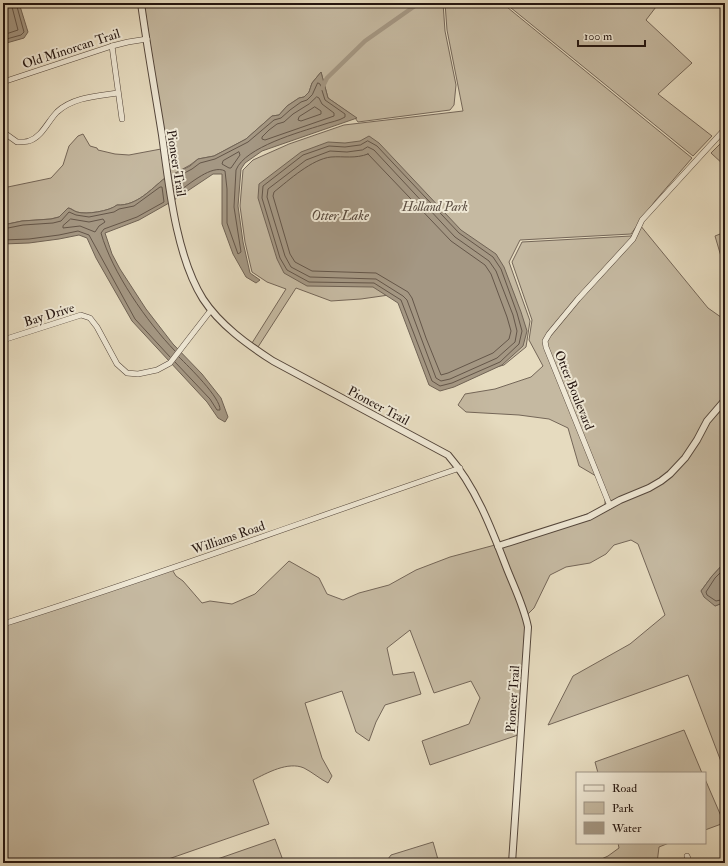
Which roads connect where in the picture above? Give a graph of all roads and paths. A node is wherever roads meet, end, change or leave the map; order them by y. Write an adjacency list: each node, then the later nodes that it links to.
1 (141, 3): 2 (street, Pioneer Trail)
2 (147, 39): 3 (street, Old Minorcan Trail); 9 (street, Pioneer Trail)
3 (112, 46): 4 (street, Old Minorcan Trail); 5 (street)
4 (3, 82)
5 (118, 93): 6 (street); 8 (street)
6 (122, 119)
7 (725, 129): 13 (street, Otter Boulevard)
8 (3, 132)
9 (211, 310): 10 (street, Bay Drive); 12 (street, Pioneer Trail)
10 (3, 340)
11 (725, 400): 13 (street)
12 (460, 468): 14 (street, Pioneer Trail); 15 (street, Williams Road)
13 (610, 506): 14 (street)
14 (498, 546): 17 (street, Pioneer Trail)
15 (3, 624)
16 (687, 856): 18 (street)
17 (512, 863)
18 (690, 863)

